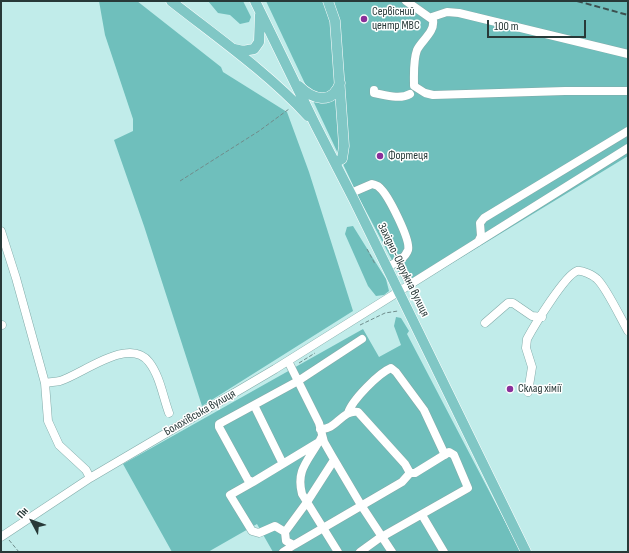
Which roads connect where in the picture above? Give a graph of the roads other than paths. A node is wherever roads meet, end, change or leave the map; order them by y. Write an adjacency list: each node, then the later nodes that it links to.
1 (171, 1): 7 (main road)
2 (255, 1): 5 (main road, Західно-Окружна вулиця)
3 (328, 1): 10 (main road)
4 (406, 1): 6 (street)
5 (260, 11): 7 (main road); 9 (main road, Західно-Окружна вулиця)
6 (435, 19): 8 (street); 12 (street)
7 (223, 42): 14 (main road)
8 (628, 54)
9 (292, 75): 10 (main road); 14 (main road, Західно-Окружна вулиця)
10 (340, 83): 17 (main road)
11 (374, 90): 13 (street)
12 (628, 91)
13 (410, 94)
14 (315, 124): 17 (main road, Західно-Окружна вулиця)
15 (628, 131): 20 (street)
16 (628, 148): 20 (street, Болохівська вулиця)
17 (335, 162): 18 (main road, Західно-Окружна вулиця)
18 (351, 193): 21 (main road, Західно-Окружна вулиця); 21 (street)
19 (1, 232): 29 (street)
20 (486, 234): 22 (street, Болохівська вулиця)
21 (382, 267): 22 (main road, Західно-Окружна вулиця)
22 (399, 291): 27 (street, Болохівська вулиця); 54 (main road, Західно-Окружна вулиця)
23 (542, 317): 24 (street); 25 (street); 30 (street)
24 (486, 323)
25 (628, 331)
26 (362, 339): 28 (street)
27 (290, 364): 28 (street); 39 (street, Болохівська вулиця)
28 (298, 381): 31 (street); 34 (street)
29 (45, 383): 33 (street); 39 (street)
30 (528, 392)
31 (254, 404): 37 (street); 40 (street)
32 (348, 413): 34 (street); 35 (street); 38 (street)
33 (169, 414)
34 (321, 435): 36 (street); 37 (street); 41 (street)
35 (445, 455): 38 (street); 43 (street)
36 (334, 460): 41 (street); 42 (street)
37 (283, 464): 40 (street)
38 (410, 473): 42 (street)
39 (90, 478): 46 (street, Болохівська вулиця)
40 (253, 482): 45 (street)
41 (308, 502): 44 (street); 45 (street)
42 (361, 505): 44 (street); 47 (street)
43 (422, 515): 47 (street); 53 (street)
44 (324, 528): 48 (street); 50 (street)
45 (285, 532): 48 (street)
46 (3, 536)
47 (382, 537): 51 (street); 52 (street)
48 (294, 545): 49 (street)
49 (283, 552)
50 (338, 552)
51 (360, 552)
52 (392, 552)
53 (444, 552)
54 (526, 552)

